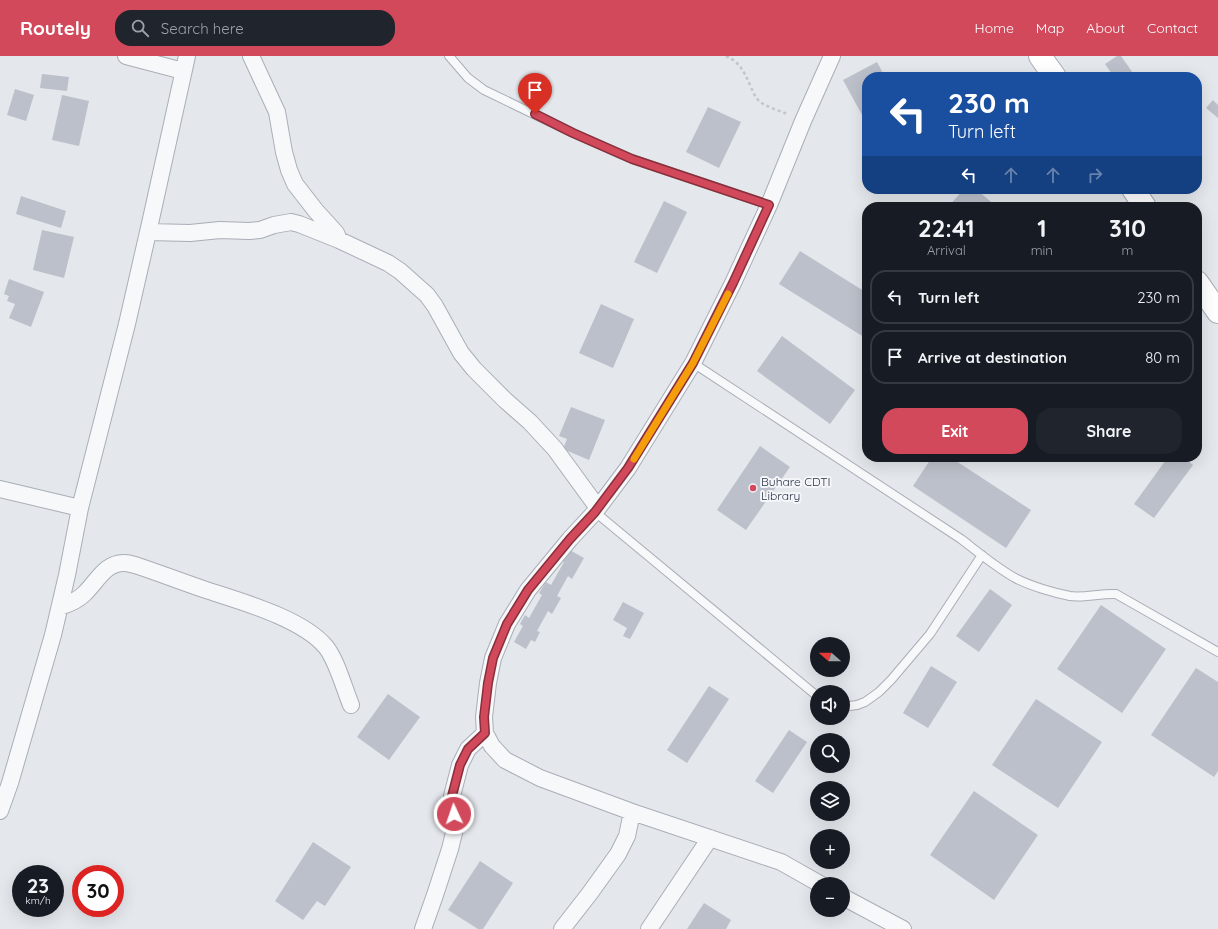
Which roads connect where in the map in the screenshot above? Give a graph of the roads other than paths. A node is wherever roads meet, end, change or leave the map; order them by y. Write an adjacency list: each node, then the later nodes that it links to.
1 (126, 56): 6 (street)
2 (251, 56): 10 (street)
3 (449, 56): 8 (lane)
4 (832, 56): 8 (street)
5 (1040, 56): 7 (main road)
6 (185, 63): 9 (street)
7 (1051, 72)
8 (769, 205): 13 (street)
9 (148, 232): 10 (street); 15 (street)
10 (339, 240): 16 (street)
11 (1202, 289): 12 (main road)
12 (1218, 312)
13 (693, 363): 16 (street); 17 (lane)
14 (0, 489): 15 (street)
15 (80, 508): 18 (street)
16 (597, 510): 20 (lane); 23 (street)
17 (982, 555): 19 (lane); 22 (lane)
18 (60, 607): 21 (street); 24 (street)
19 (1218, 652)
20 (810, 690)
21 (351, 705)
22 (850, 707)
23 (485, 733): 25 (street); 29 (street)
24 (0, 812)
25 (632, 812): 26 (street); 30 (street)
26 (710, 838): 27 (street); 31 (street)
27 (810, 878)
28 (850, 900): 32 (street)
29 (423, 929)
30 (562, 929)
31 (649, 929)
32 (903, 929)

